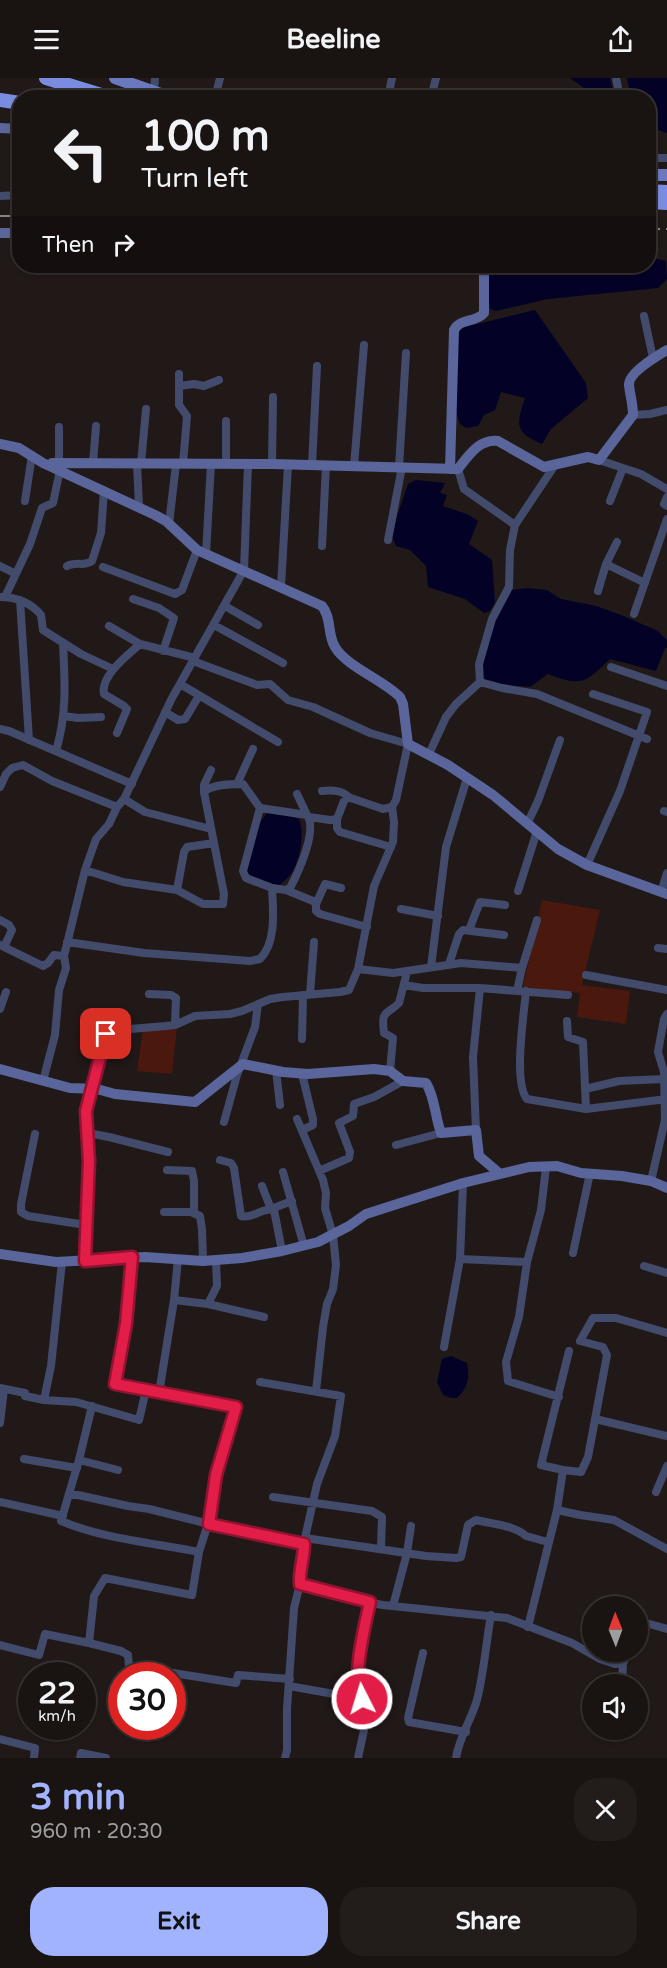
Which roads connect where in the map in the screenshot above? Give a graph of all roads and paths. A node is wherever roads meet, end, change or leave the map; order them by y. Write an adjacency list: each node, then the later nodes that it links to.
1 (46, 78): 3 (highway)
2 (118, 78): 4 (main road)
3 (85, 90)
4 (149, 90)
5 (484, 273): 40 (street)
6 (644, 316): 10 (street)
7 (364, 345): 37 (street)
8 (667, 350): 10 (street)
9 (406, 353): 38 (street)
10 (653, 358): 18 (street)
11 (317, 366): 33 (street)
12 (179, 374): 14 (street)
13 (219, 380): 14 (street)
14 (178, 386): 27 (street)
15 (273, 397): 31 (street)
16 (146, 409): 26 (street)
17 (667, 410): 18 (street)
18 (633, 415): 24 (street)
19 (226, 421): 29 (street)
20 (96, 426): 25 (street)
21 (59, 427): 36 (street)
22 (0, 444): 23 (street)
23 (32, 456): 36 (street); 44 (street)
24 (599, 460): 35 (street); 39 (street)
25 (93, 464): 26 (street); 36 (street)
26 (139, 464): 27 (street); 47 (street)
27 (180, 464): 28 (street); 49 (street)
28 (211, 464): 29 (street); 54 (street)
29 (226, 464): 30 (street)
30 (248, 464): 31 (street); 59 (street)
31 (272, 464): 32 (street)
32 (288, 465): 33 (street); 62 (street)
33 (312, 465): 34 (street)
34 (326, 465): 37 (street); 53 (street)
35 (555, 465): 40 (street); 50 (street)
36 (59, 466): 42 (street); 60 (street)
37 (354, 466): 38 (street)
38 (401, 467): 40 (street); 51 (street)
39 (623, 468): 41 (street); 45 (street)
40 (454, 469): 50 (street)
41 (667, 489)
42 (104, 491): 47 (street); 57 (street)
43 (667, 497): 46 (street)
44 (25, 501)
45 (609, 501)
46 (667, 506)
47 (139, 507): 49 (street)
48 (667, 519): 61 (street)
49 (169, 524): 54 (street)
50 (515, 525): 79 (street)
51 (388, 540)
52 (617, 542): 55 (street)
53 (322, 546)
54 (201, 552): 58 (street); 59 (street)
55 (606, 564): 61 (street); 63 (street)
56 (0, 566): 60 (street)
57 (67, 566)
58 (104, 567)
59 (244, 570): 62 (street); 67 (street)
60 (16, 574): 64 (street)
61 (645, 583): 68 (street)
62 (281, 587): 94 (street)
63 (598, 591)
64 (2, 597): 66 (street)
65 (133, 599): 74 (street)
66 (20, 600): 72 (street); 91 (street)
67 (225, 606): 69 (street); 70 (street)
68 (634, 614)
69 (214, 624): 75 (street); 76 (street)
70 (258, 625)
71 (109, 626): 73 (street)
72 (63, 643): 78 (street); 85 (street)
73 (140, 644): 74 (street); 78 (street)
74 (163, 651): 75 (street)
75 (194, 659): 80 (street); 94 (street)
76 (284, 663)
77 (611, 667): 81 (street)
78 (113, 669): 88 (street)
79 (480, 682): 89 (street); 97 (street)
80 (180, 684): 83 (street); 84 (street)
81 (667, 686)
82 (593, 694): 89 (street)
83 (199, 696): 84 (street); 93 (street)
84 (165, 712): 100 (street)
85 (64, 717): 86 (street); 96 (street)
86 (101, 717)
87 (0, 729): 91 (street)
88 (117, 733)
89 (639, 736): 90 (street); 118 (street)
90 (647, 739)
91 (29, 740): 96 (street)
92 (560, 740): 113 (street)
93 (278, 742)
94 (408, 744): 97 (street); 109 (street)
95 (253, 749): 101 (street)
96 (56, 751): 100 (street)
97 (429, 754): 99 (street)
98 (211, 770): 104 (street)
99 (467, 778): 113 (street); 130 (street)
100 (132, 784): 107 (street)
101 (237, 784): 104 (street); 110 (street)
102 (0, 787): 108 (street)
103 (321, 791): 106 (street)
104 (204, 792): 114 (street)
105 (297, 794): 111 (street)
106 (351, 798): 109 (street); 112 (street)
107 (124, 799): 108 (street); 114 (street)
108 (117, 807): 119 (street)
109 (392, 807): 117 (street)
110 (260, 808): 111 (street); 121 (street)
111 (308, 816): 112 (street); 124 (street)
112 (337, 819): 117 (street)
113 (527, 824): 115 (street)
114 (211, 829): 116 (street)
115 (537, 831): 118 (street); 125 (street)
116 (214, 843): 123 (street); 123 (street)
117 (391, 847): 133 (street)
118 (587, 865): 126 (street)
119 (85, 870): 123 (street); 136 (street)
120 (667, 873): 126 (street)
121 (272, 888): 124 (street); 136 (street)
122 (341, 888): 127 (street)
123 (177, 890)
124 (286, 890): 127 (street)
125 (518, 891)
126 (664, 893)
127 (316, 904): 133 (street)
128 (505, 905): 134 (street)
129 (401, 909): 130 (street)
130 (438, 916): 143 (street)
131 (0, 920): 138 (street)
132 (537, 920): 144 (street)
133 (366, 927): 145 (street)
134 (469, 930): 135 (street); 142 (street)
135 (504, 935)
136 (67, 942): 141 (street)
137 (314, 942): 155 (street)
138 (2, 946): 141 (street)
139 (658, 948): 140 (street)
140 (667, 949)
141 (64, 956): 171 (street)
142 (449, 964): 143 (street); 144 (street)
143 (431, 967): 146 (street)
144 (522, 968): 151 (street)
145 (358, 969): 146 (street); 155 (street)
146 (407, 972): 148 (street)
147 (586, 975): 150 (street)
148 (404, 985): 149 (street); 168 (street)
149 (480, 988): 151 (street); 181 (street)
150 (667, 990)
151 (517, 991): 152 (street)
152 (526, 991): 156 (street); 177 (street)
153 (6, 992): 158 (street)
154 (150, 994): 162 (street)
155 (307, 994): 157 (street); 164 (street)
156 (568, 995)
157 (258, 1004): 162 (street); 165 (street)
158 (0, 1009)
159 (667, 1014): 170 (street)
160 (92, 1019): 163 (street)
161 (567, 1021): 174 (street)
162 (175, 1025): 163 (street)
163 (106, 1031): 173 (street)
164 (302, 1039)
165 (243, 1064): 167 (street); 173 (street); 179 (street)
166 (0, 1070): 171 (street)
167 (276, 1070): 169 (street); 176 (street)
168 (390, 1071): 169 (street); 172 (street)
169 (302, 1074): 180 (street)
170 (664, 1078): 174 (street); 175 (street)
171 (44, 1081): 173 (street)
172 (403, 1082): 183 (street); 190 (street)
173 (91, 1089): 182 (street)
174 (585, 1089): 177 (street)
175 (666, 1100): 177 (street); 194 (street)
176 (280, 1105)
177 (586, 1109)
178 (297, 1119): 180 (street)
179 (224, 1122)
180 (302, 1130): 190 (street)
181 (476, 1130): 183 (street); 192 (street)
182 (88, 1133): 186 (street); 202 (street)
183 (441, 1133): 185 (street)
184 (35, 1134): 202 (street)
185 (396, 1145)
186 (168, 1152)
187 (220, 1160): 199 (street)
188 (546, 1167): 192 (street); 193 (street); 215 (street)
189 (167, 1170): 201 (street)
190 (319, 1171): 203 (street)
191 (283, 1173): 198 (street)
192 (499, 1173): 195 (street)
193 (590, 1173): 194 (street); 206 (street)
194 (651, 1181): 197 (street)
195 (463, 1183): 203 (street); 210 (street)
196 (262, 1186): 199 (street)
197 (667, 1188)
198 (292, 1201): 199 (street); 204 (street)
199 (271, 1209): 205 (street)
200 (164, 1212): 201 (street)
201 (194, 1213): 213 (street)
202 (86, 1225): 212 (street)
203 (333, 1235): 204 (street); 227 (street)
204 (304, 1246): 205 (street)
205 (282, 1251): 211 (street)
206 (573, 1253)
207 (0, 1254): 214 (street)
208 (132, 1257): 209 (street); 212 (street); 226 (street)
209 (178, 1259): 213 (street); 218 (street)
210 (460, 1259): 215 (street); 222 (street)
211 (216, 1260): 213 (street); 219 (street)
212 (85, 1261): 214 (street)
213 (203, 1261)
214 (62, 1262): 230 (street)
215 (527, 1262): 229 (street)
216 (644, 1266): 217 (street)
217 (667, 1273)
218 (174, 1300): 219 (street); 228 (street)
219 (208, 1304): 220 (street)
220 (264, 1317)
221 (667, 1334): 232 (street)
222 (444, 1347)
223 (568, 1351): 229 (street)
224 (260, 1382): 227 (street)
225 (2, 1388): 230 (street); 233 (street)
226 (146, 1390): 228 (street); 231 (street)
227 (316, 1391): 244 (street)
228 (159, 1393): 247 (street)
229 (559, 1397): 239 (street)
230 (44, 1400): 231 (street)
231 (92, 1406): 236 (street)
232 (595, 1419): 234 (street); 239 (street)
233 (0, 1423)
234 (667, 1436)
235 (24, 1459): 236 (street)
236 (78, 1464): 238 (street); 241 (street)
237 (667, 1466): 240 (street)
238 (117, 1470)
239 (563, 1470): 245 (street)
240 (656, 1492)
241 (69, 1495): 246 (street); 247 (street)
242 (273, 1497): 244 (street)
243 (0, 1502): 246 (street)
244 (313, 1504): 249 (street); 251 (street)
245 (557, 1510): 250 (street); 252 (street)
246 (63, 1516): 253 (street)
247 (209, 1524): 249 (street); 253 (street)
248 (411, 1526): 254 (street)
249 (304, 1541): 251 (street); 255 (street)
250 (548, 1542): 254 (street); 260 (street)
251 (381, 1549): 254 (street)
252 (667, 1549)
253 (199, 1552): 262 (street)
254 (407, 1553): 257 (street)
255 (300, 1584): 256 (street); 267 (street)
256 (370, 1602): 257 (street); 268 (street)
257 (393, 1606): 258 (street)
258 (491, 1615): 260 (street); 269 (street)
259 (648, 1624): 261 (street)
260 (528, 1627): 265 (street)
261 (667, 1629)
262 (89, 1643): 263 (street); 267 (street)
263 (0, 1645)
264 (423, 1653): 269 (street)
265 (623, 1663): 266 (street)
266 (622, 1674)
267 (289, 1682): 268 (street); 274 (street)
268 (362, 1699): 275 (street)
269 (466, 1732): 276 (street)
270 (0, 1739): 271 (street)
271 (34, 1758)
272 (80, 1758): 273 (street)
273 (106, 1758)
274 (285, 1758)
275 (358, 1758)
276 (456, 1758)

